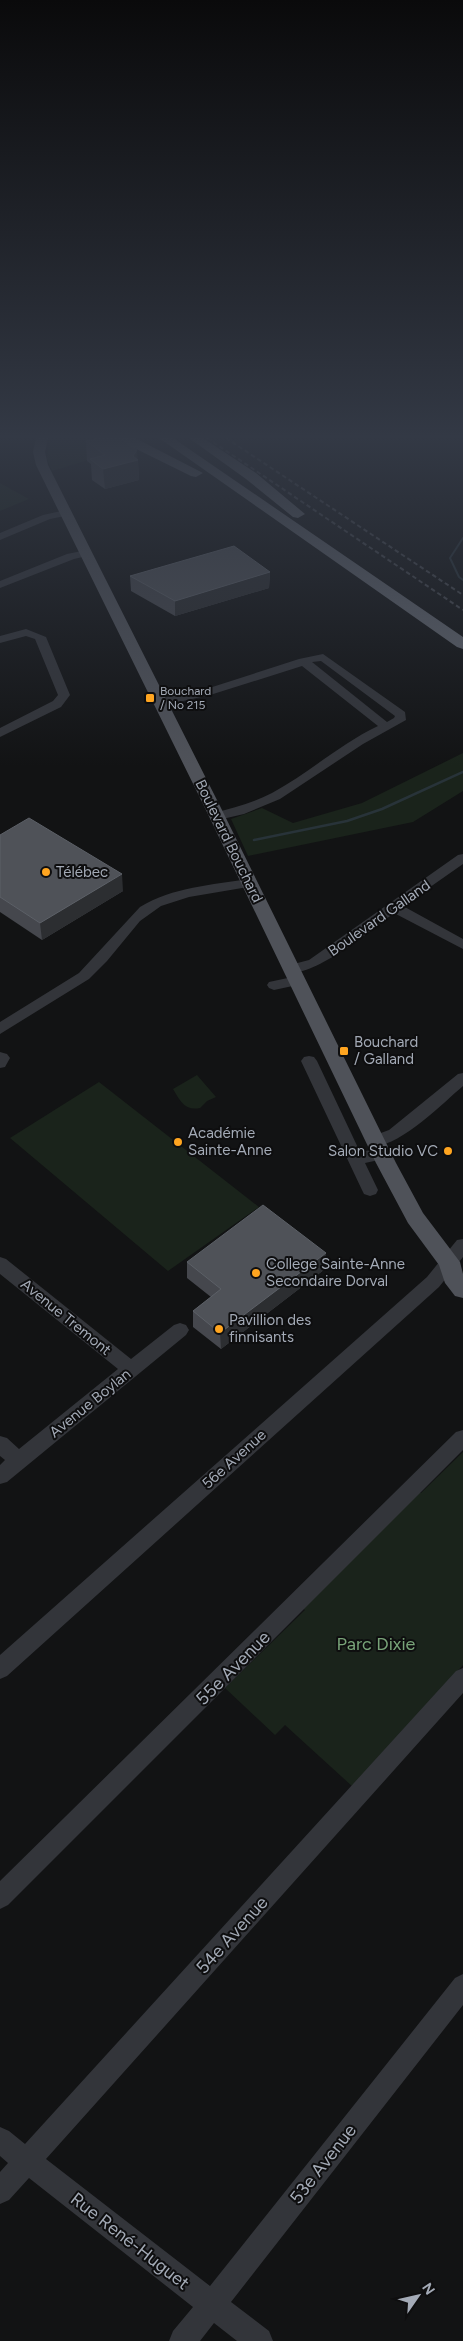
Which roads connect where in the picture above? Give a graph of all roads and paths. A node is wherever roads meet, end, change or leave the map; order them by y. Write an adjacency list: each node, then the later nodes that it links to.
1 (83, 547): 4 (main road, Boulevard Bouchard)
2 (322, 547): 9 (highway)
3 (342, 547): 6 (highway)
4 (87, 554): 5 (street); 11 (main road, Boulevard Bouchard)
5 (0, 585)
6 (463, 629)
7 (36, 634): 8 (street); 13 (street)
8 (0, 640)
9 (463, 644)
10 (303, 661): 11 (street); 12 (street); 12 (street)
11 (161, 702): 14 (main road, Boulevard Bouchard)
12 (385, 726): 14 (street)
13 (0, 733)
14 (218, 816): 16 (main road, Boulevard Bouchard)
15 (463, 858): 17 (street, Boulevard Galland)
16 (249, 883): 19 (main road, Boulevard Bouchard); 21 (street)
17 (394, 907): 18 (street); 19 (street, Boulevard Galland)
18 (463, 945)
19 (294, 975): 20 (street); 26 (main road, Boulevard Bouchard)
20 (274, 986)
21 (0, 1029)
22 (0, 1056): 24 (street)
23 (309, 1061): 27 (street)
24 (0, 1063)
25 (463, 1078): 26 (street)
26 (379, 1147): 27 (street); 31 (main road, Boulevard Bouchard)
27 (355, 1159): 28 (street)
28 (370, 1190)
29 (463, 1245): 31 (street, 56e Avenue)
30 (0, 1264): 34 (street, Avenue Tremont)
31 (456, 1264): 32 (main road, Boulevard Bouchard); 39 (street, 56e Avenue)
32 (463, 1290)
33 (180, 1330): 34 (street, Avenue Boylan)
34 (132, 1370): 37 (street, Avenue Boylan)
35 (463, 1438): 41 (street, 55e Avenue)
36 (0, 1444): 37 (street)
37 (19, 1461): 38 (street, Avenue Boylan)
38 (0, 1476)
39 (0, 1669)
40 (463, 1678): 44 (street, 54e Avenue)
41 (0, 1896)
42 (463, 1986): 46 (street, 53e Avenue)
43 (0, 2140): 44 (street, Rue René-Huguet)
44 (27, 2161): 45 (street, 54e Avenue); 46 (street, Rue René-Huguet)
45 (0, 2191)
46 (212, 2304): 47 (street, 53e Avenue); 48 (street, Rue René-Huguet)
47 (183, 2341)
48 (259, 2341)

